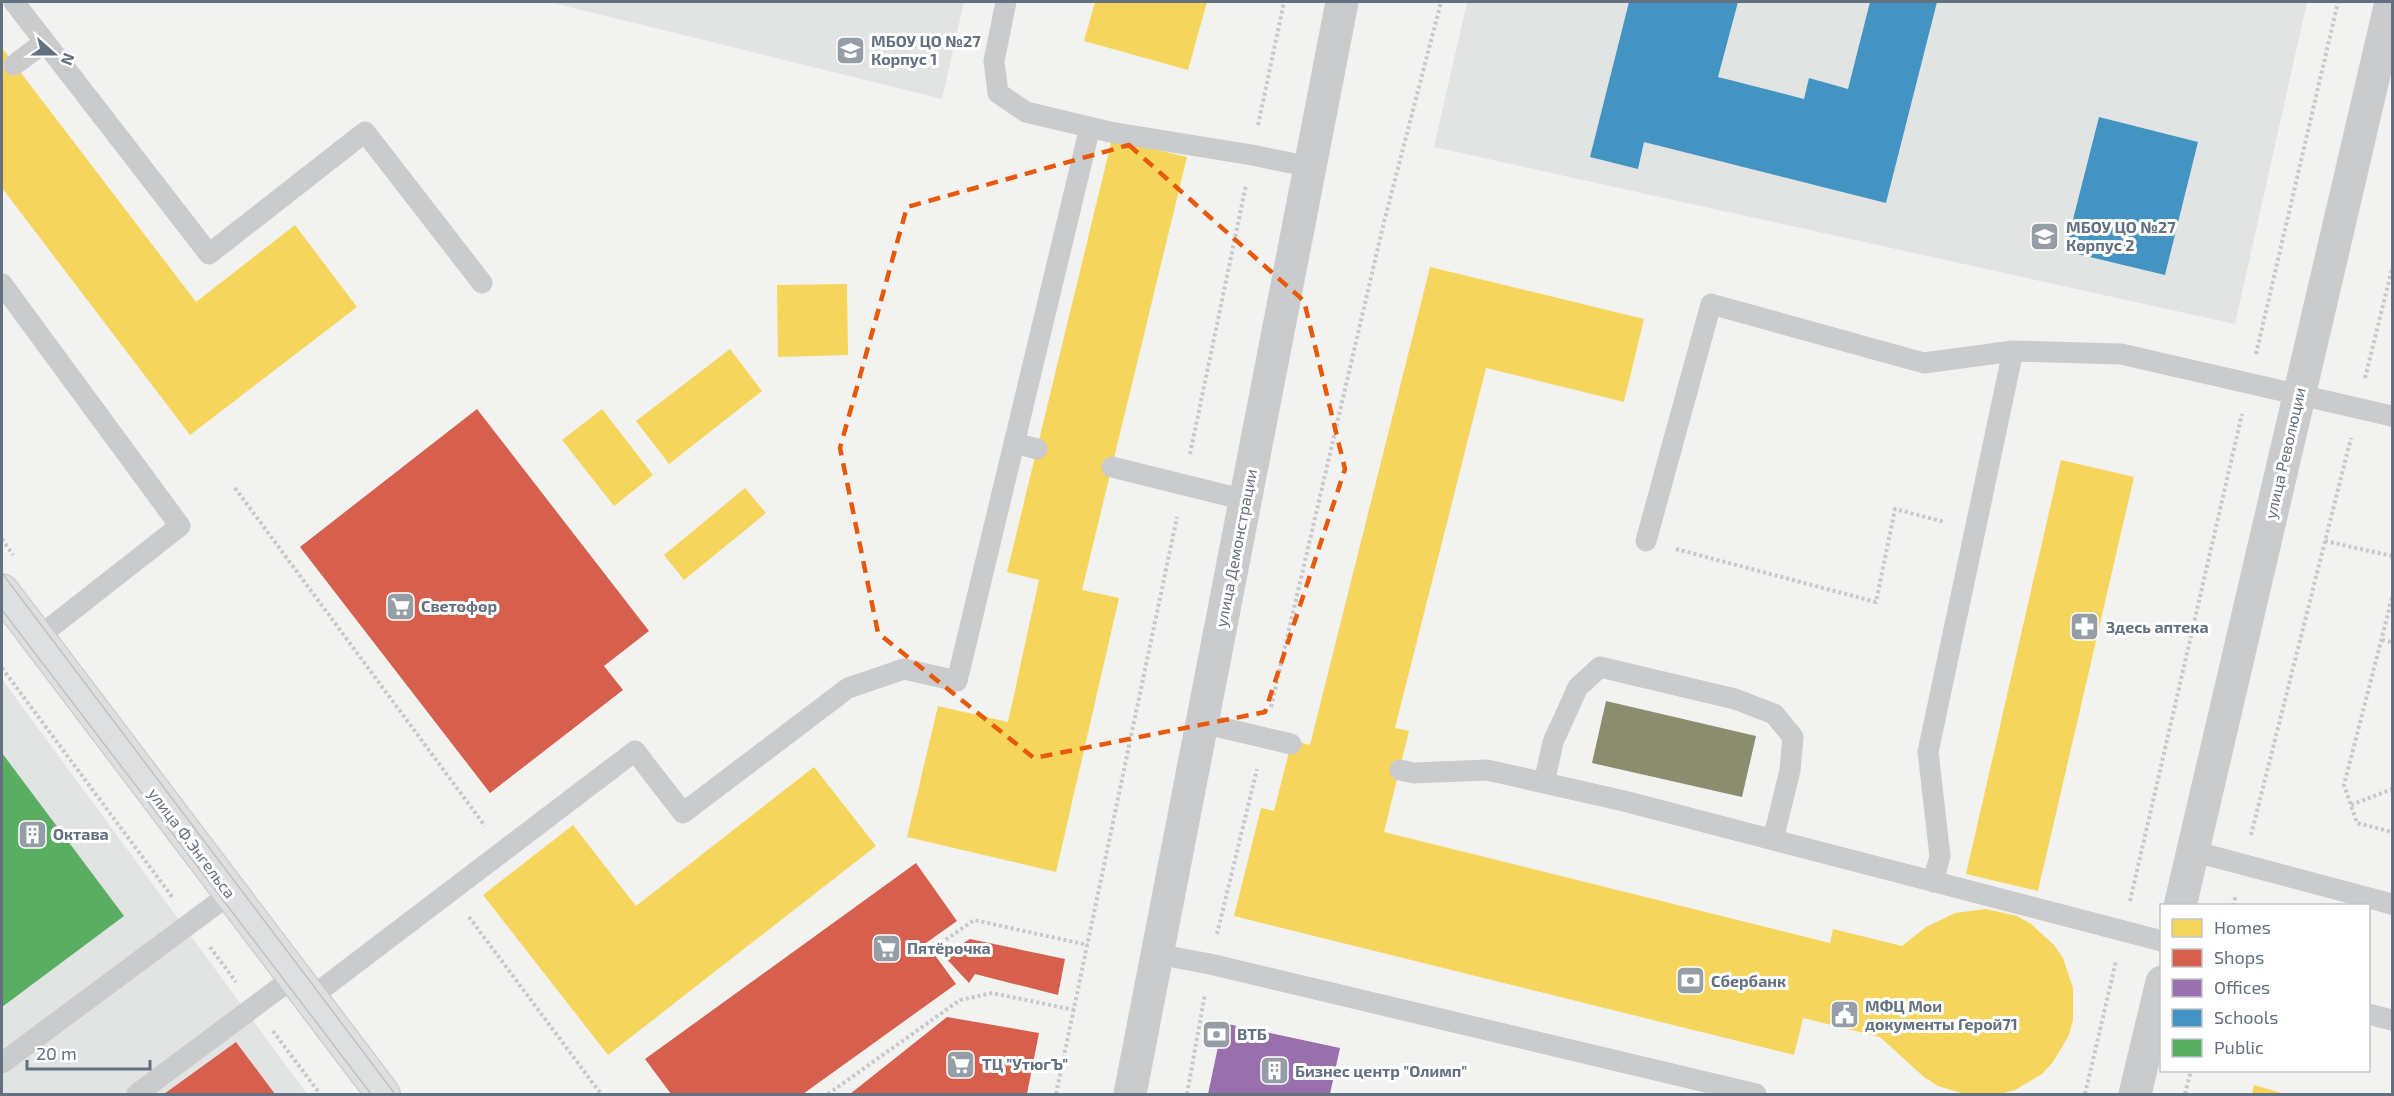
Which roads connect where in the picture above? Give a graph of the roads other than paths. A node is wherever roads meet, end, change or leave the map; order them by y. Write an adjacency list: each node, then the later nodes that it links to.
1 (14, 2): 5 (lane)
2 (1006, 2): 7 (lane)
3 (1342, 2): 8 (street, улица Демонстрации)
4 (2391, 2): 12 (street, улица Революции)
5 (45, 42): 6 (lane); 9 (lane)
6 (14, 65)
7 (1090, 127): 8 (lane); 14 (lane)
8 (1310, 167): 17 (street, улица Демонстрации)
9 (482, 283)
10 (2, 284): 20 (lane)
11 (2013, 351): 12 (lane); 18 (lane); 27 (lane)
12 (2299, 394): 13 (lane); 26 (street, улица Революции)
13 (2392, 416)
14 (1014, 443): 15 (lane); 33 (lane)
15 (1037, 448)
16 (1112, 467): 17 (lane)
17 (1245, 500): 21 (street, улица Демонстрации)
18 (1646, 541)
19 (2, 591): 20 (street, улица Ф.Энгельса)
20 (37, 638): 28 (street, улица Ф.Энгельса)
21 (1202, 723): 22 (lane); 32 (street, улица Демонстрации)
22 (1291, 744)
23 (1400, 770): 24 (lane)
24 (1544, 783): 25 (lane); 25 (lane)
25 (1773, 840): 27 (lane)
26 (2192, 851): 29 (street, улица Революции); 30 (lane)
27 (1933, 882): 31 (lane)
28 (231, 893): 33 (street, улица Ф.Энгельса); 37 (lane)
29 (2180, 904)
30 (2392, 904)
31 (2160, 940)
32 (1157, 954): 40 (street, улица Демонстрации); 41 (lane)
33 (302, 987): 38 (lane); 39 (street, улица Ф.Энгельса)
34 (2160, 990): 42 (street)
35 (2370, 1014): 36 (lane)
36 (2392, 1020)
37 (2, 1063)
38 (137, 1095)
39 (383, 1095)
40 (1130, 1095)
41 (1756, 1095)
42 (2135, 1095)

